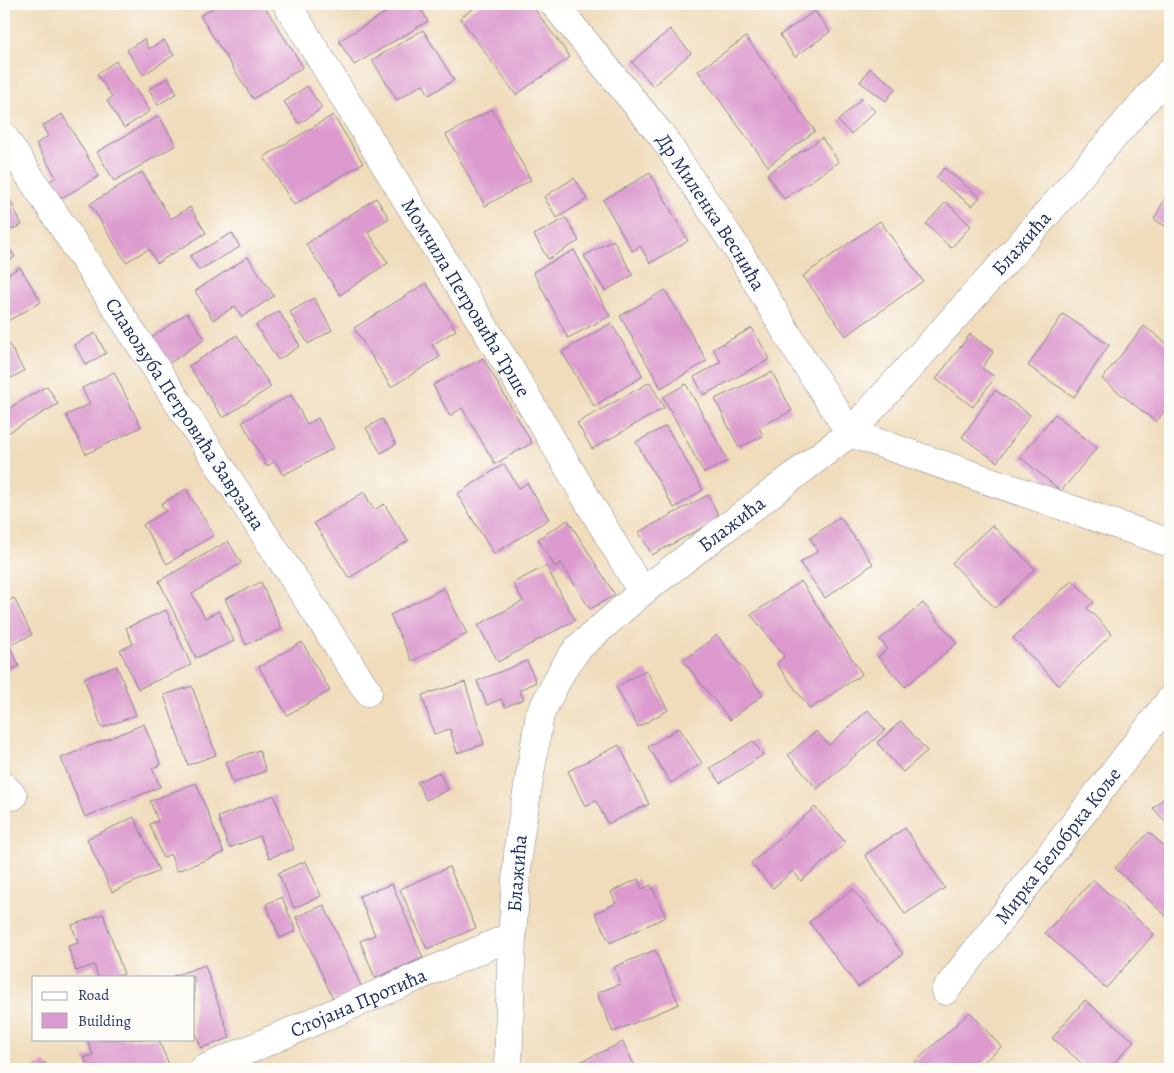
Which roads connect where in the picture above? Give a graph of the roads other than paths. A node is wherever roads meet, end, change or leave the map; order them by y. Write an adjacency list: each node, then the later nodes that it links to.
1 (287, 4): 7 (street, Момчила Петровића Трше)
2 (554, 4): 5 (street, Др Миленка Веснића)
3 (1170, 72): 5 (street, Блажића)
4 (4, 137): 8 (street, Славољуба Петровића Заврзана)
5 (850, 433): 6 (street); 7 (street, Блажића)
6 (1170, 543)
7 (642, 592): 10 (street, Блажића)
8 (368, 692)
9 (1170, 700): 11 (street, Мирка Белобрка Коље)
10 (512, 936): 12 (street, Стојана Протића); 13 (street, Блажића)
11 (944, 991)
12 (204, 1069)
13 (508, 1069)

